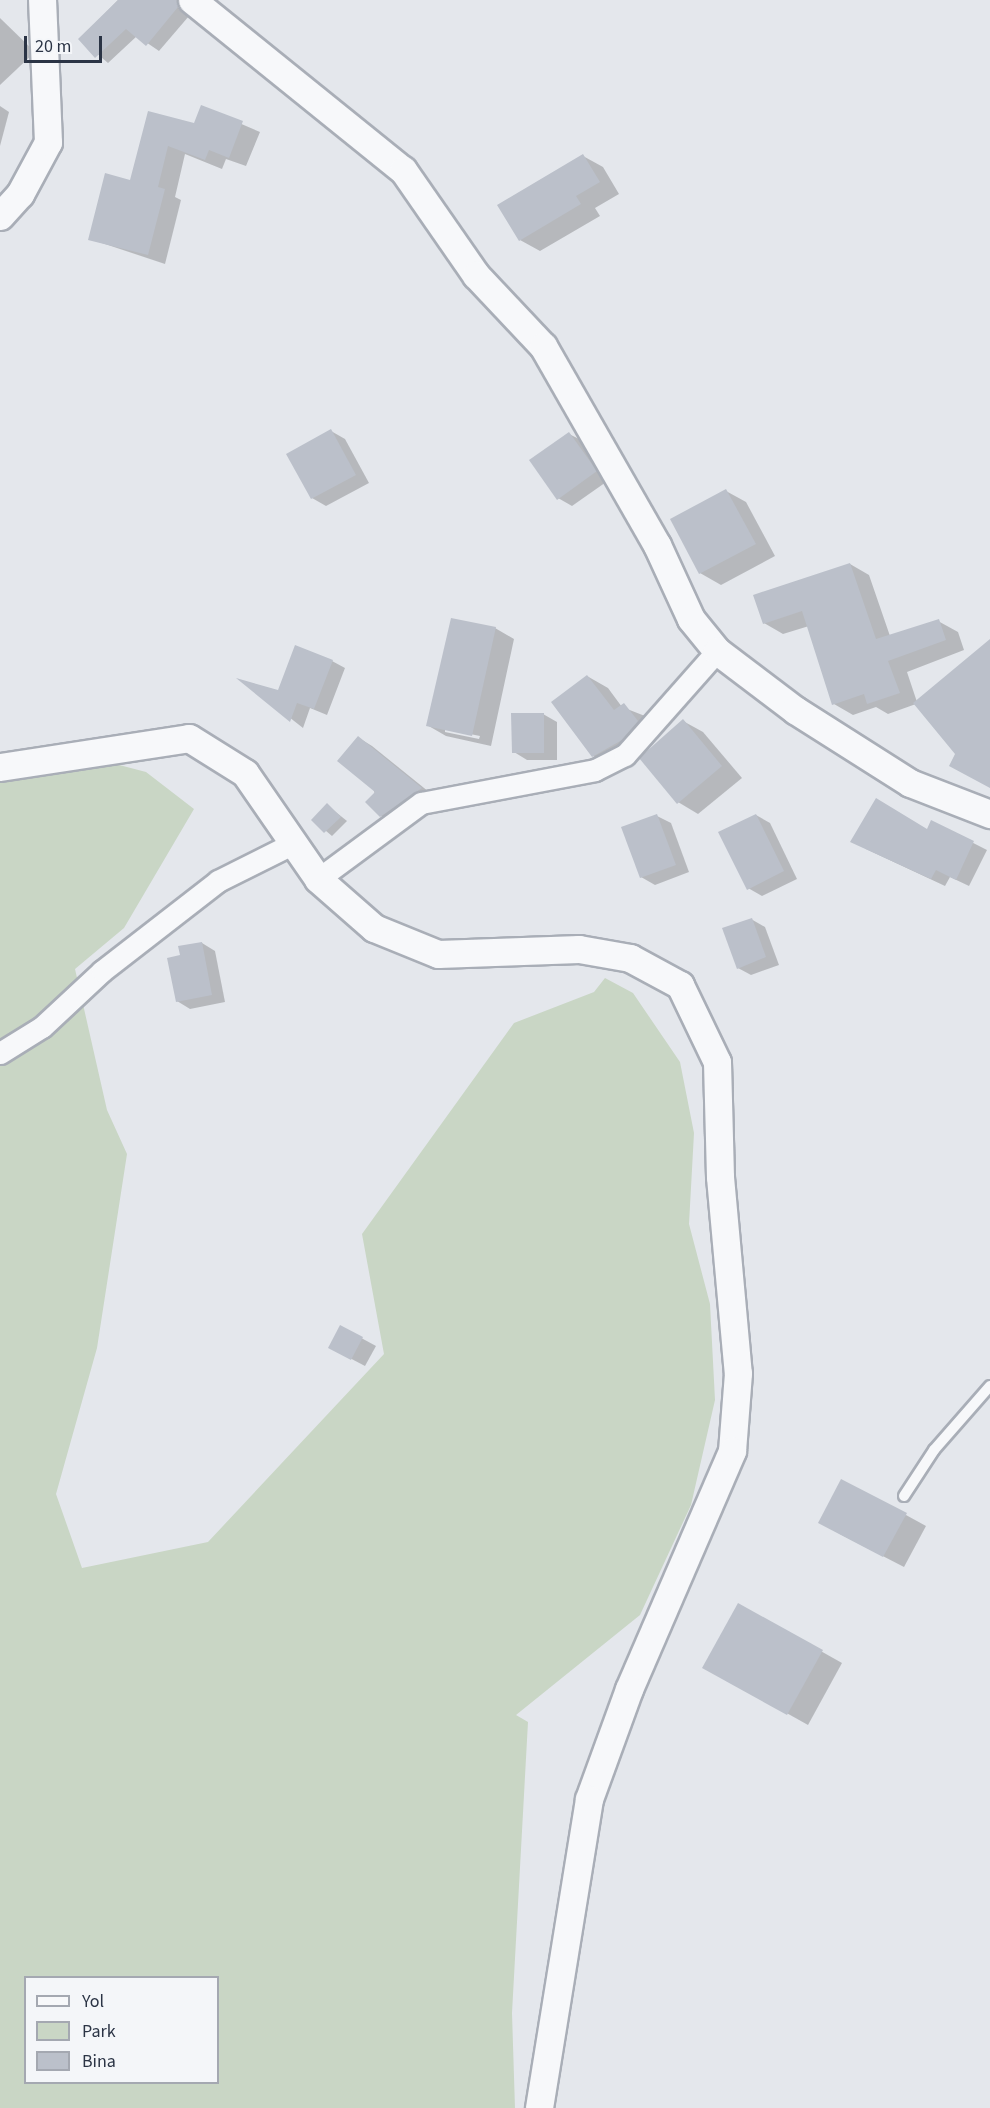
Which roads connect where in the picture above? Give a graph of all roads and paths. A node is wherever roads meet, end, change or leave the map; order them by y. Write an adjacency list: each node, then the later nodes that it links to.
1 (42, 0): 3 (street)
2 (192, 0): 4 (street)
3 (0, 216)
4 (717, 651): 6 (street); 8 (street)
5 (0, 767): 7 (street)
6 (990, 814)
7 (294, 843): 8 (street); 9 (street)
8 (318, 879): 12 (street)
9 (0, 1053)
10 (990, 1386): 11 (lane)
11 (904, 1496)
12 (539, 2108)

